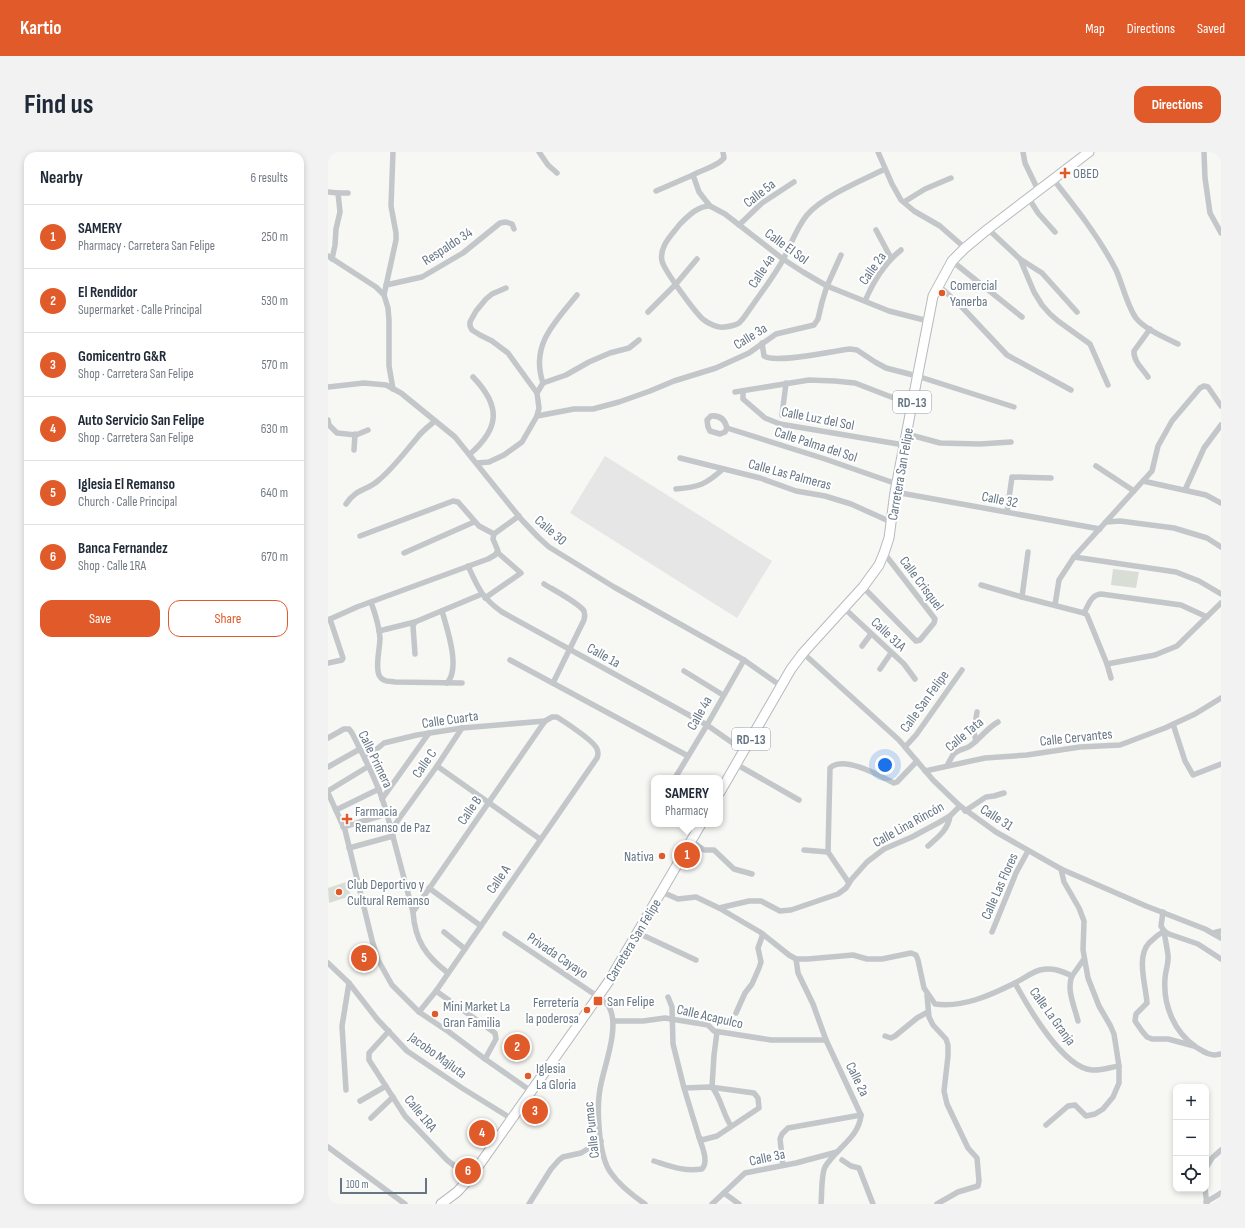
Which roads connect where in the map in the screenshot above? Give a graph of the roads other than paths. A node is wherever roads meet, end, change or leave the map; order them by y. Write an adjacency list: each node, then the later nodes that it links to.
1 (393, 152): 38 (street)
2 (539, 152): 9 (street)
3 (723, 152): 10 (street)
4 (878, 152): 8 (street)
5 (1023, 152): 14 (street)
6 (1089, 152): 12 (main road, Carretera San Felipe / RD-13)
7 (1204, 152): 27 (street)
8 (885, 169): 20 (street); 34 (street, Calle 4a)
9 (558, 173)
10 (693, 175): 15 (street); 21 (street, Calle El Sol)
11 (951, 178): 20 (street)
12 (1053, 179): 14 (main road, Carretera San Felipe / RD-13); 49 (street)
13 (794, 182): 22 (street, Calle 5a)
14 (1038, 190): 19 (main road, Carretera San Felipe / RD-13)
15 (656, 191)
16 (328, 192): 17 (street)
17 (338, 193): 18 (street); 31 (street)
18 (348, 193)
19 (1028, 197): 24 (main road, Carretera San Felipe / RD-13); 26 (street)
20 (904, 202): 28 (street)
21 (710, 206): 22 (street, Calle El Sol); 37 (street)
22 (739, 225): 34 (street, Calle El Sol)
23 (514, 229): 38 (street, Respaldo 34)
24 (988, 229): 28 (main road, Carretera San Felipe / RD-13); 35 (street)
25 (876, 230): 32 (street)
26 (1055, 232)
27 (1221, 233)
28 (965, 248): 36 (main road, Carretera San Felipe / RD-13)
29 (902, 250): 32 (street, Calle 2a)
30 (841, 255): 39 (street, Calle 3a)
31 (330, 257): 42 (street)
32 (891, 258): 44 (street, Calle 2a)
33 (697, 259): 37 (street)
34 (783, 259): 37 (street, Calle 4a); 39 (street, Calle El Sol)
35 (1020, 259): 46 (street); 58 (street)
36 (952, 261): 40 (main road, Carretera San Felipe / RD-13); 47 (street)
37 (676, 284): 45 (street)
38 (386, 285): 42 (street)
39 (827, 286): 44 (street, Calle El Sol); 51 (street, Calle 3a)
40 (939, 286): 48 (main road, Carretera San Felipe / RD-13); 61 (street)
41 (506, 288): 64 (street)
42 (384, 295): 60 (street)
43 (577, 295): 56 (street)
44 (864, 301): 48 (street, Calle El Sol)
45 (648, 312)
46 (1077, 312)
47 (1022, 317)
48 (928, 320): 53 (main road, Carretera San Felipe / RD-13)
49 (1150, 329): 52 (street); 54 (street)
50 (639, 340): 56 (street)
51 (762, 343): 53 (street); 69 (street, Calle 3a)
52 (1178, 344)
53 (917, 376): 65 (main road, Carretera San Felipe / RD-13); 67 (street)
54 (1148, 376)
55 (473, 377): 80 (street)
56 (543, 383): 64 (street)
57 (786, 383): 62 (street); 65 (street); 68 (street)
58 (1108, 385)
59 (328, 387): 60 (street, Calle 30)
60 (393, 389): 71 (street, Calle 30)
61 (1071, 390)
62 (743, 391): 63 (street); 78 (street, Calle Luz del Sol)
63 (735, 392)
64 (537, 393): 69 (street)
65 (912, 405): 76 (main road, Carretera San Felipe / RD-13)
66 (1221, 406): 86 (street)
67 (1014, 407)
68 (782, 415)
69 (537, 416): 82 (street)
70 (328, 420): 75 (street)
71 (435, 421): 80 (street, Calle 30); 92 (street)
72 (1221, 425): 89 (street)
73 (727, 428): 87 (street, Calle Palma del Sol)
74 (368, 430): 75 (street)
75 (355, 434): 79 (street)
76 (907, 434): 77 (street); 78 (main road, Carretera San Felipe / RD-13)
77 (1011, 442)
78 (904, 445): 87 (main road, Carretera San Felipe / RD-13)
79 (354, 450)
80 (470, 454): 82 (street, Calle 30)
81 (680, 458): 84 (street, Calle Las Palmeras)
82 (477, 463): 94 (street, Calle 30)
83 (1096, 466): 90 (street)
84 (723, 469): 88 (street); 96 (street, Calle Las Palmeras)
85 (1051, 478): 93 (street)
86 (1143, 482): 89 (street); 90 (street)
87 (896, 488): 93 (street, Calle 32); 96 (main road, Carretera San Felipe / RD-13)
88 (676, 489)
89 (1185, 490): 91 (street)
90 (1134, 491): 97 (street)
91 (1221, 503)
92 (346, 504)
93 (1007, 512): 98 (street, Calle 32)
94 (519, 516): 99 (street); 131 (street, Calle 30)
95 (474, 522): 99 (street); 100 (street); 104 (street)
96 (891, 522): 105 (main road, Carretera San Felipe / RD-13)
97 (1106, 522): 98 (street); 101 (street)
98 (1100, 529): 106 (street)
99 (494, 534): 102 (street)
100 (360, 536)
101 (1221, 547)
102 (497, 552): 107 (street); 112 (street)
103 (1028, 552): 113 (street)
104 (404, 553)
105 (884, 553): 110 (main road, Carretera San Felipe / RD-13); 110 (street, Calle Crisquel)
106 (1074, 557): 111 (street); 116 (street)
107 (468, 566): 112 (street, Calle 1a); 114 (street)
108 (544, 584): 126 (street)
109 (981, 585): 113 (street)
110 (862, 587): 117 (main road, Carretera San Felipe / RD-13)
111 (1221, 594)
112 (483, 596): 118 (street); 126 (street, Calle 1a)
113 (1022, 597): 116 (street)
114 (371, 602): 121 (street); 123 (street)
115 (1221, 603): 120 (street)
116 (1055, 605): 119 (street)
117 (844, 608): 124 (street, Calle 31A); 127 (main road, Carretera San Felipe / RD-13)
118 (442, 611): 122 (street); 139 (street)
119 (1084, 613): 120 (street); 133 (street)
120 (1207, 617): 133 (street)
121 (329, 619): 132 (street)
122 (415, 622): 123 (street); 129 (street)
123 (379, 631): 139 (street)
124 (871, 634): 125 (street); 128 (street, Calle 31A)
125 (862, 646)
126 (569, 650): 141 (street); 149 (street, Calle 1a)
127 (804, 653): 142 (main road, Carretera San Felipe / RD-13); 154 (street, Calle 31)
128 (891, 653): 134 (street); 138 (street, Calle 31A)
129 (415, 654)
130 (510, 660): 141 (street)
131 (744, 660): 142 (street, Calle 30); 143 (street, Calle 4a)
132 (328, 663)
133 (1107, 664): 137 (street)
134 (880, 669)
135 (962, 670): 154 (street, Calle San Felipe)
136 (684, 671): 143 (street)
137 (1111, 678)
138 (915, 679)
139 (447, 683): 140 (street)
140 (462, 683)
141 (553, 683): 157 (street)
142 (780, 686): 156 (main road, Carretera San Felipe / RD-13)
143 (723, 695): 149 (street, Calle 4a)
144 (1221, 698): 148 (street, Calle Cervantes)
145 (977, 712): 153 (street)
146 (545, 721): 150 (street, Calle Cuarta); 158 (street, Calle Cuarta); 175 (street, Calle B)
147 (998, 722): 153 (street, Calle Tata)
148 (1172, 724): 162 (street); 165 (street, Calle Cervantes)
149 (707, 726): 156 (street, Calle 1a); 157 (street, Calle 4a)
150 (462, 728): 151 (street, Calle Cuarta); 164 (street, Calle C)
151 (429, 733): 159 (street, Calle Cuarta); 173 (street)
152 (328, 738): 155 (street, Calle Primera)
153 (976, 741): 165 (street, Calle Tata)
154 (905, 747): 160 (street, Calle 31)
155 (360, 749): 159 (street, Calle Primera); 166 (street)
156 (744, 751): 161 (main road, Carretera San Felipe / RD-13)
157 (688, 756): 168 (street, Calle 4a)
158 (596, 758): 184 (street, Calle A)
159 (365, 759): 163 (street, Calle Primera)
160 (917, 761): 167 (street, Calle 31); 190 (street)
161 (736, 764): 169 (main road, Carretera San Felipe / RD-13); 174 (street)
162 (1221, 764)
163 (369, 766): 170 (street, Calle Primera); 171 (street)
164 (437, 766): 175 (street); 183 (street, Calle C)
165 (947, 766): 167 (street, Calle Cervantes)
166 (328, 767)
167 (925, 771): 176 (street, Calle 31)
168 (677, 775)
169 (723, 787)
170 (379, 789): 173 (street, Calle Primera); 177 (street)
171 (328, 792): 177 (street)
172 (1004, 793): 178 (street)
173 (382, 798): 179 (street, Calle Primera)
174 (799, 800)
175 (489, 802): 184 (street); 194 (street, Calle B)
176 (960, 806): 178 (street, Calle 31); 180 (street, Calle Lina Rincón)
177 (336, 810): 181 (street)
178 (966, 811): 189 (street, Calle 31)
179 (387, 814): 181 (street); 183 (street, Calle Primera)
180 (950, 816): 186 (street); 193 (street, Calle Lina Rincón)
181 (343, 827): 187 (street)
182 (699, 827): 185 (main road, Carretera San Felipe)
183 (392, 833): 187 (street); 197 (street, Calle Primera)
184 (540, 839): 199 (street, Calle A)
185 (691, 841): 192 (street); 195 (main road, Carretera San Felipe)
186 (928, 846)
187 (349, 848): 223 (street)
188 (804, 850): 190 (street)
189 (1028, 851): 191 (street, Calle 31); 204 (street, Calle Las Flores)
190 (828, 852): 193 (street)
191 (1061, 869): 198 (street, Calle 31); 211 (street)
192 (752, 874)
193 (848, 882): 196 (street, Calle Lina Rincón)
194 (429, 888): 197 (street, Calle B); 199 (street)
195 (662, 892): 196 (street); 203 (main road, Carretera San Felipe)
196 (719, 908): 207 (street)
197 (412, 912): 215 (street, Calle Primera)
198 (1163, 912): 200 (street); 205 (street, Calle 31)
199 (480, 926): 209 (street, Calle A)
200 (1164, 931): 212 (street); 233 (street); 233 (street)
201 (1221, 931): 205 (street)
202 (444, 932): 209 (street)
203 (638, 932): 213 (street); 221 (main road, Carretera San Felipe)
204 (992, 932)
205 (1213, 933): 208 (street, Calle 31)
206 (506, 934): 221 (street, Privada Cayayo)
207 (762, 934): 210 (street); 225 (street)
208 (1221, 938)
209 (465, 949): 215 (street, Calle A)
210 (796, 959): 220 (street); 232 (street, Calle 2a)
211 (1084, 959): 216 (street); 236 (street)
212 (1221, 959)
213 (696, 960)
214 (328, 963): 217 (street, Jacobo Majluta)
215 (448, 973): 219 (street, Calle A)
216 (1072, 976): 218 (street); 228 (street)
217 (349, 983): 229 (street, Jacobo Majluta); 240 (street)
218 (1015, 983): 220 (street); 236 (street, Calle La Granja)
219 (436, 991): 223 (street, Calle A); 235 (street)
220 (927, 992): 224 (street)
221 (597, 996): 227 (street, Calle Pumac); 241 (main road, Carretera San Felipe)
222 (668, 997): 226 (street)
223 (419, 1012): 235 (street)
224 (928, 1012): 231 (street); 271 (street)
225 (736, 1013)
226 (672, 1020): 227 (street, Calle Acapulco); 230 (street, Calle Acapulco); 239 (street)
227 (613, 1021): 250 (street, Calle Pumac)
228 (1078, 1021)
229 (389, 1031): 237 (street, Calle 1RA); 246 (street, Jacobo Majluta)
230 (717, 1032): 232 (street, Calle Acapulco); 238 (street)
231 (885, 1036)
232 (826, 1040): 244 (street, Calle 2a)
233 (1194, 1046): 234 (street)
234 (1221, 1054)
235 (485, 1059): 241 (street)
236 (1119, 1066): 247 (street)
237 (386, 1086): 242 (street, Calle 1RA); 243 (street)
238 (712, 1087): 239 (street); 248 (street); 248 (street)
239 (684, 1088): 249 (street)
240 (346, 1090)
241 (531, 1091): 246 (main road, Carretera San Felipe)
242 (393, 1097): 245 (street); 258 (street, Calle 1RA)
243 (360, 1101)
244 (861, 1114): 253 (street, Calle 2a); 257 (street)
245 (371, 1118)
246 (512, 1119): 258 (main road, Carretera San Felipe)
247 (1046, 1125)
248 (731, 1126): 249 (street)
249 (699, 1137): 255 (street)
250 (601, 1141): 265 (street); 266 (street, Calle Pumac)
251 (328, 1147): 263 (street)
252 (1221, 1150): 256 (street)
253 (838, 1152): 257 (street, Calle 3a); 269 (street, Calle 2a)
254 (842, 1160): 270 (street)
255 (654, 1161)
256 (1209, 1163)
257 (784, 1165): 260 (street, Calle 3a)
258 (470, 1178): 264 (main road, Carretera San Felipe)
259 (1205, 1192): 262 (street)
260 (724, 1193): 267 (street, Calle 3a); 268 (street)
261 (1221, 1193): 262 (street)
262 (1206, 1203)
263 (405, 1204)
264 (441, 1204)
265 (529, 1204)
266 (645, 1204)
267 (712, 1204)
268 (739, 1204)
269 (822, 1204)
270 (873, 1204)
271 (937, 1204)

